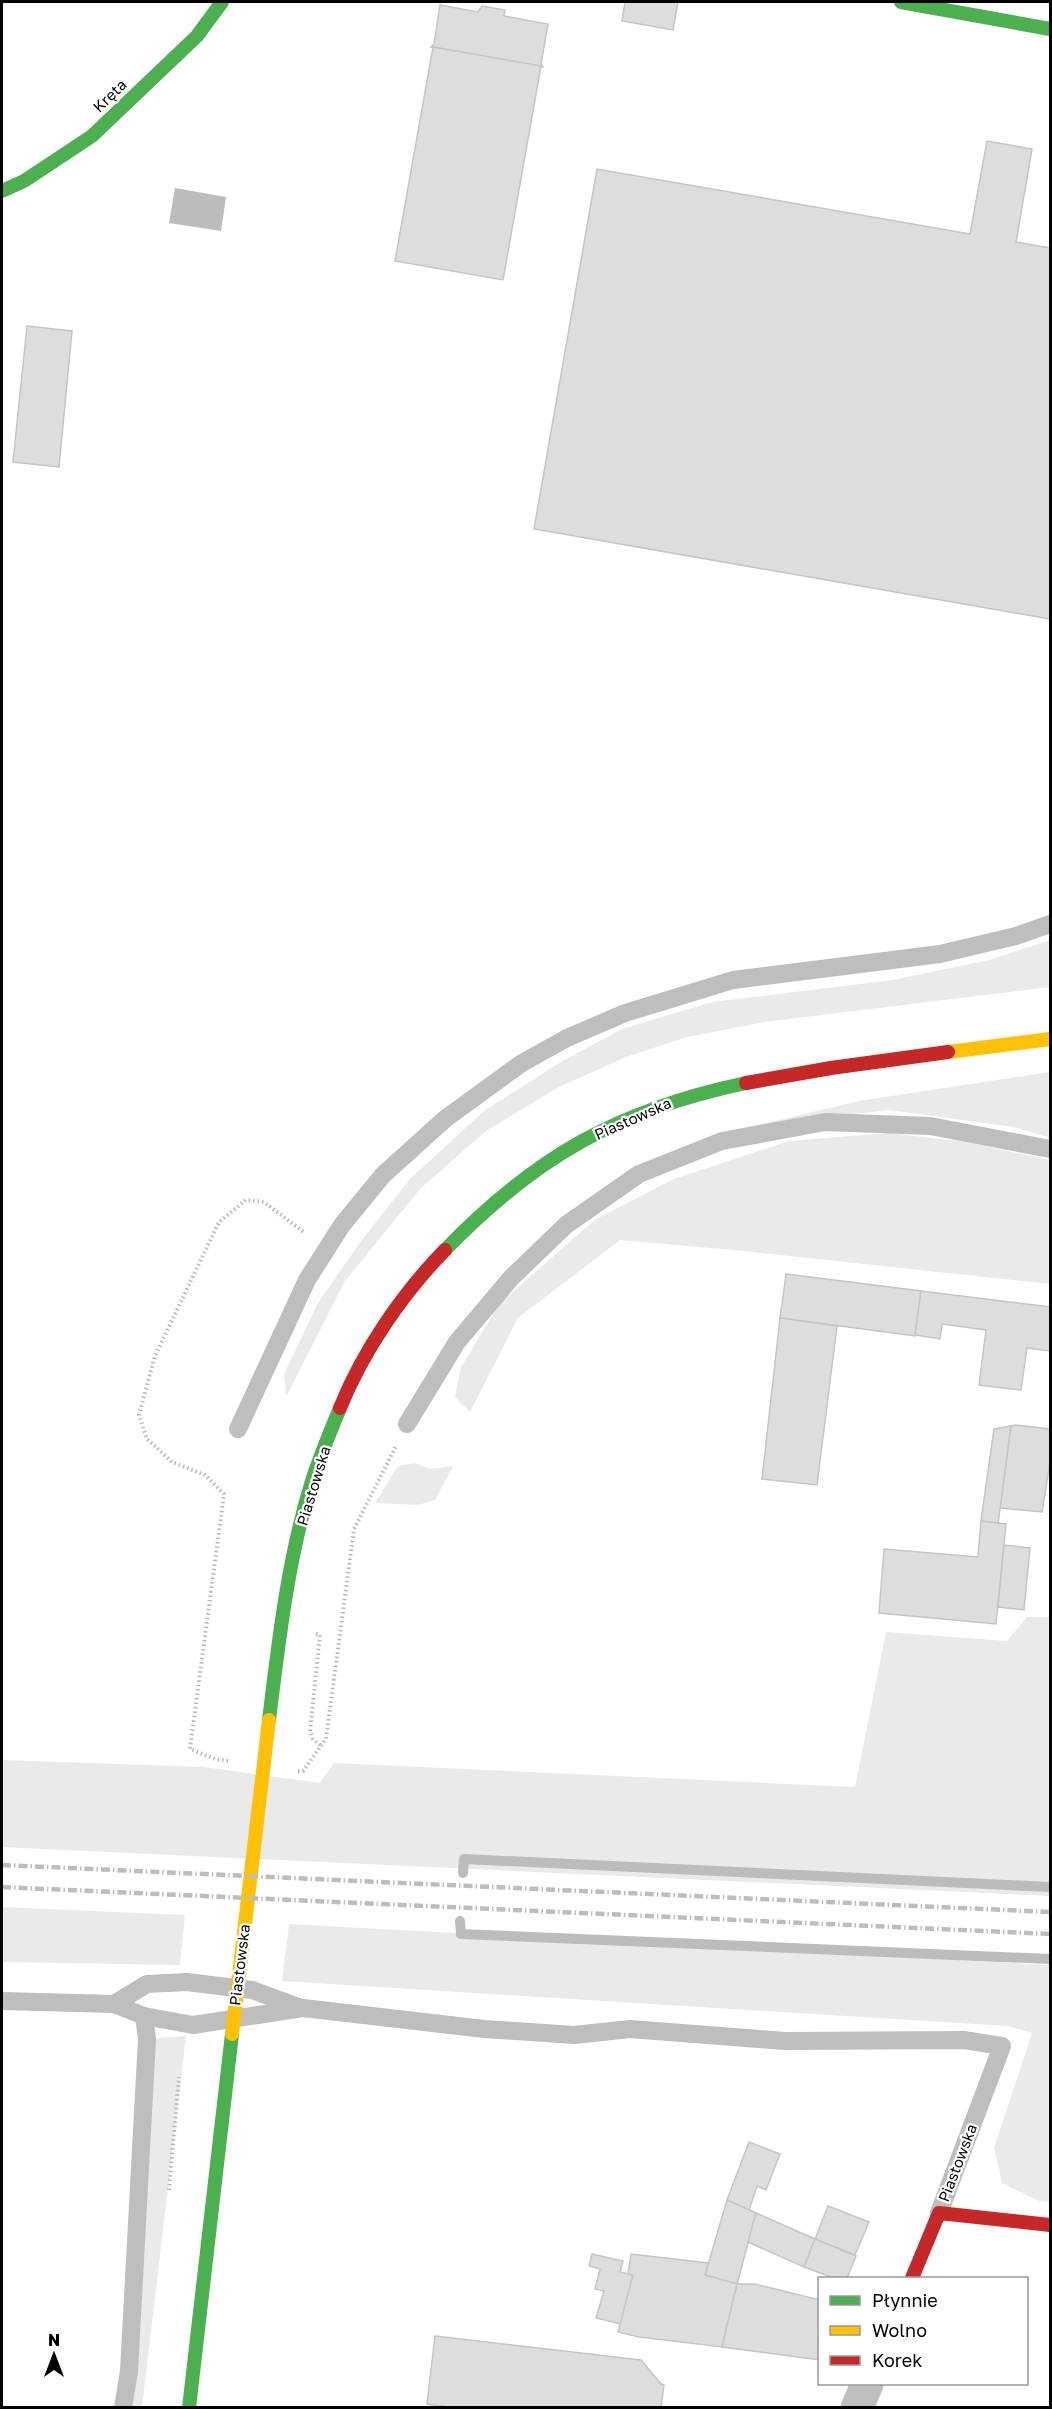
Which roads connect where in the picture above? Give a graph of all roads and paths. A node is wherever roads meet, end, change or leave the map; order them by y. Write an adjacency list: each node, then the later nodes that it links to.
1 (222, 2): 4 (street, Kręta)
2 (901, 2): 3 (street)
3 (1050, 29)
4 (2, 190)
5 (1050, 924): 8 (lane)
6 (1050, 1039): 26 (street, Piastowska)
7 (1050, 1149): 9 (lane)
8 (326, 1250): 10 (lane); 13 (path)
9 (407, 1424): 12 (path)
10 (238, 1429)
11 (319, 1641): 12 (path)
12 (321, 1746): 14 (path)
13 (237, 1762)
14 (292, 1770)
15 (2, 2001): 16 (lane)
16 (114, 2004): 17 (lane); 18 (lane)
17 (303, 2008): 18 (lane); 21 (lane, Piastowska)
18 (144, 2016): 25 (lane)
19 (179, 2077): 20 (path)
20 (169, 2194)
21 (939, 2213): 22 (street); 23 (street, Piastowska)
22 (1050, 2225)
23 (912, 2277)
24 (867, 2385): 27 (street)
25 (123, 2408)
26 (189, 2408)
27 (857, 2408)

